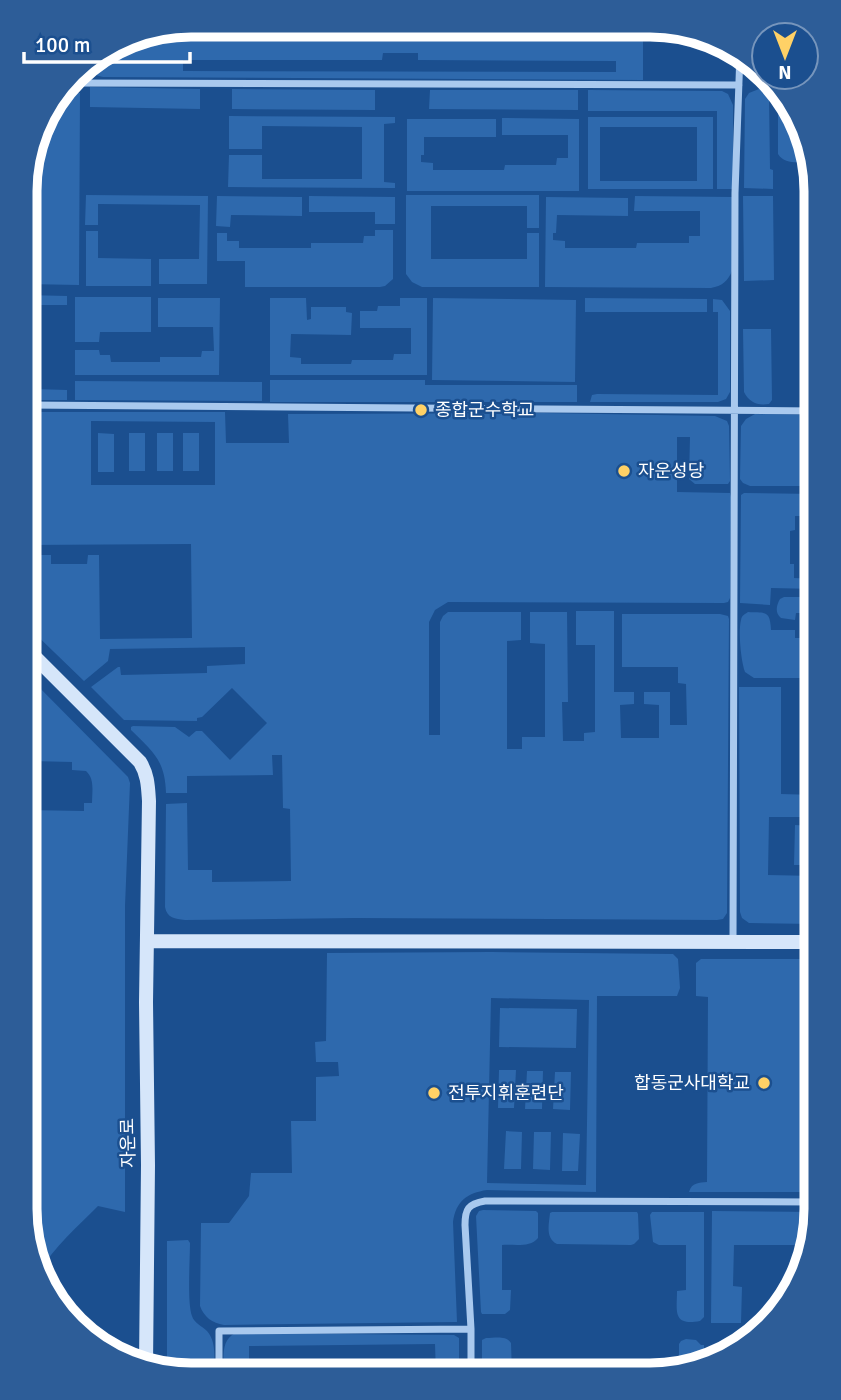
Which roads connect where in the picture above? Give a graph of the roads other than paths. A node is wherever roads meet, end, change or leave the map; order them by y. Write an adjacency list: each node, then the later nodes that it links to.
1 (740, 65): 3 (street)
2 (81, 83): 3 (street)
3 (739, 85): 5 (street)
4 (37, 405): 5 (street)
5 (735, 410): 6 (street); 9 (street)
6 (804, 411)
7 (37, 659): 8 (street, 자운로)
8 (147, 941): 9 (street); 13 (street, 자운로)
9 (733, 942): 10 (street)
10 (804, 942)
11 (804, 1202): 12 (street)
12 (471, 1329): 14 (street); 15 (street)
13 (146, 1356)
14 (219, 1363)
15 (471, 1363)

